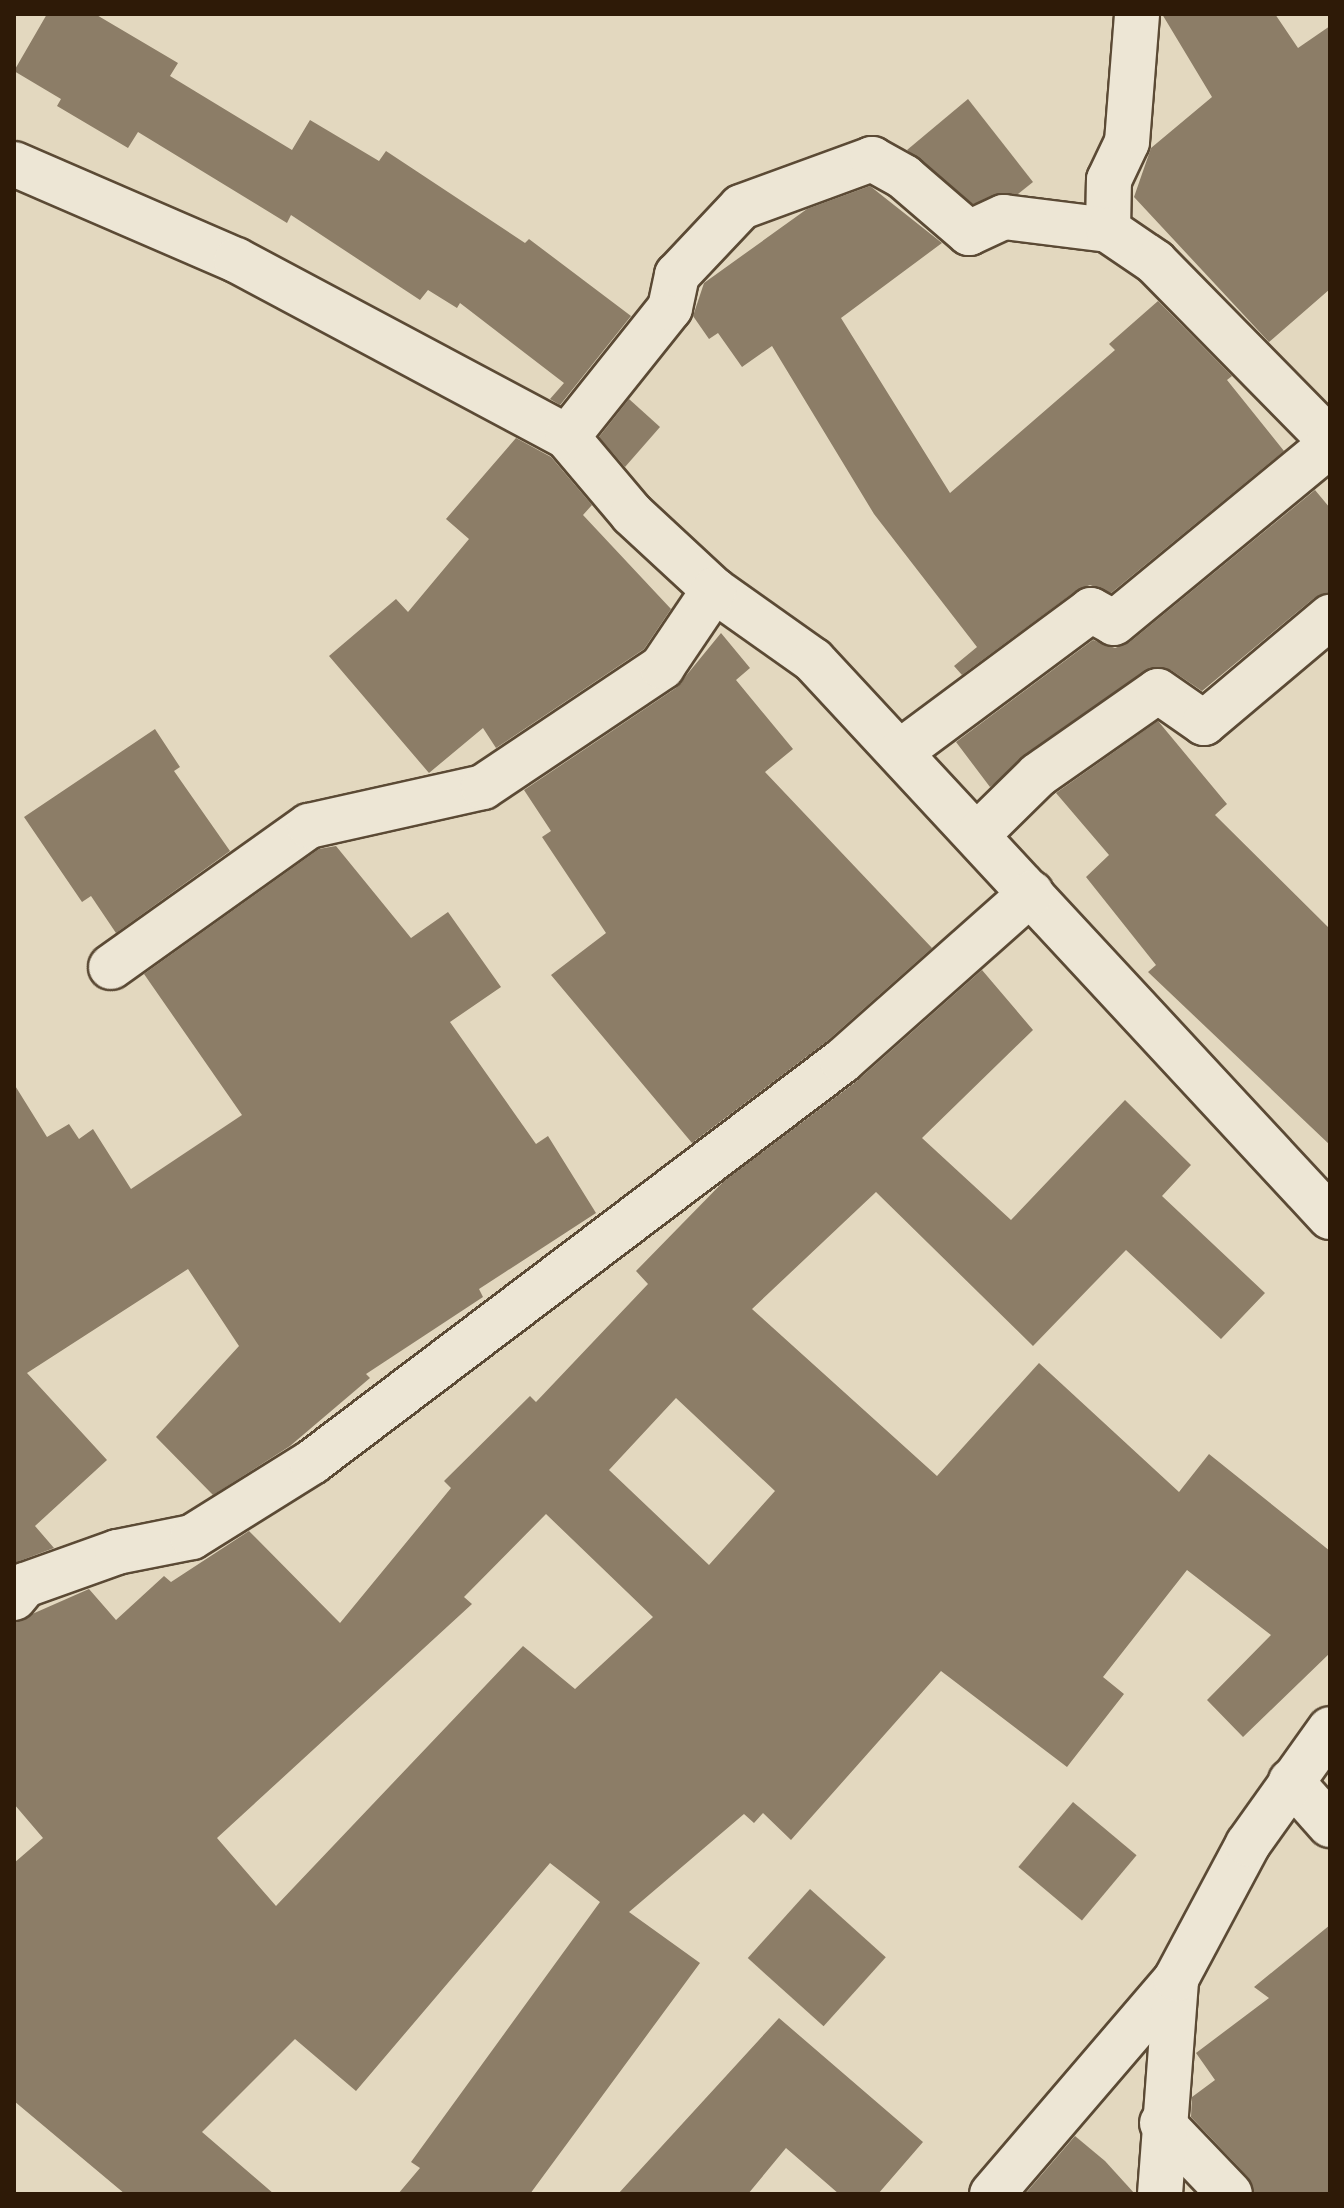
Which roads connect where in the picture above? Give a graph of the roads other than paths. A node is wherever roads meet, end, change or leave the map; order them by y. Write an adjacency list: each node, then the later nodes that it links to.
1 (1137, 14): 3 (street)
2 (14, 164): 4 (street)
3 (1108, 230): 4 (street); 5 (street)
4 (567, 437): 6 (street)
5 (1330, 443): 8 (street)
6 (714, 590): 8 (street); 11 (street)
7 (1330, 617): 9 (street)
8 (900, 752): 9 (street)
9 (978, 834): 10 (street)
10 (1031, 893): 12 (street); 13 (street)
11 (111, 967)
12 (1330, 1217)
13 (14, 1598)
14 (1330, 1729): 15 (street)
15 (1291, 1781): 16 (street); 17 (street)
16 (1330, 1825)
17 (1176, 1979): 18 (street); 19 (street)
18 (1162, 2123): 20 (street); 21 (street)
19 (992, 2194)
20 (1160, 2194)
21 (1230, 2194)

